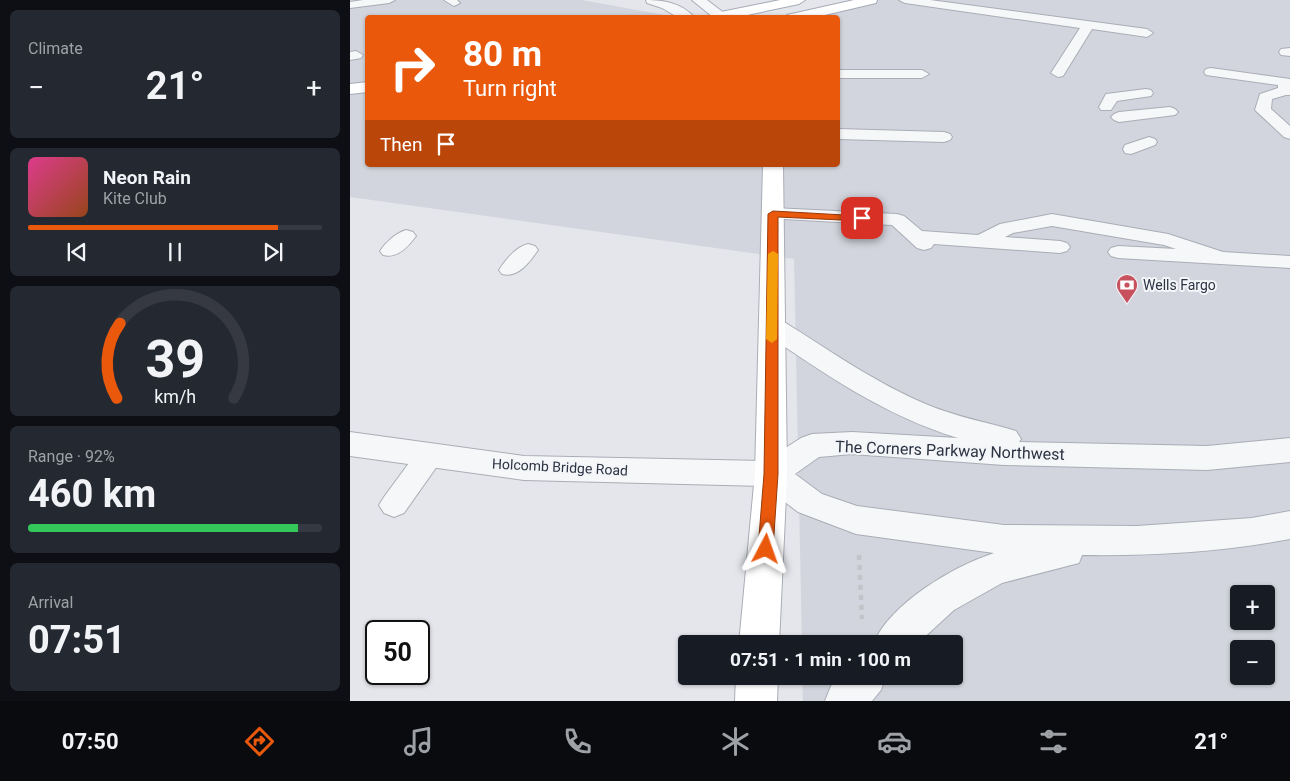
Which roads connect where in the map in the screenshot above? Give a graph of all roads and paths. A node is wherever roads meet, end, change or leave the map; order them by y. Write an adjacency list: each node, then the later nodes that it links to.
1 (389, 0): 7 (lane)
2 (652, 0): 9 (street)
3 (698, 0): 10 (street)
4 (799, 0): 11 (main road)
5 (871, 0): 12 (main road)
6 (905, 0): 8 (lane)
7 (350, 5)
8 (947, 6): 13 (lane)
9 (684, 15)
10 (716, 15)
11 (728, 15)
12 (805, 15)
13 (1088, 26): 14 (lane); 16 (lane)
14 (1147, 33)
15 (1211, 72): 21 (lane)
16 (1058, 73)
17 (840, 74): 18 (lane)
18 (922, 74)
19 (365, 86): 20 (main road)
20 (350, 89)
21 (1288, 91): 27 (lane)
22 (1146, 93): 23 (lane)
23 (1106, 107)
24 (1170, 112): 25 (lane)
25 (1119, 117)
26 (840, 134): 28 (lane)
27 (1290, 134)
28 (944, 137)
29 (1148, 142): 30 (lane)
30 (1131, 149)
31 (773, 167): 32 (main road)
32 (773, 214): 34 (lane); 42 (main road)
33 (406, 236): 37 (lane)
34 (981, 242): 35 (lane); 39 (lane)
35 (1060, 247)
36 (528, 250): 41 (lane)
37 (390, 251)
38 (1118, 252): 39 (lane)
39 (1221, 258): 40 (lane)
40 (1290, 262)
41 (509, 270)
42 (772, 326): 46 (street, The Corners Parkway Northwest); 47 (main road)
43 (350, 444): 45 (street, Holcomb Bridge Road)
44 (1290, 450): 46 (street, The Corners Parkway Northwest)
45 (430, 455): 47 (street, Holcomb Bridge Road); 48 (lane)
46 (1097, 456): 47 (street, The Corners Parkway Northwest)
47 (771, 474): 50 (street); 53 (main road)
48 (394, 505)
49 (1290, 525): 50 (street)
50 (1137, 542): 54 (street)
51 (858, 549): 52 (path)
52 (862, 625)
53 (761, 635)
54 (901, 635)
55 (757, 685): 57 (main road)
56 (859, 685): 58 (street)
57 (756, 701)
58 (846, 701)

